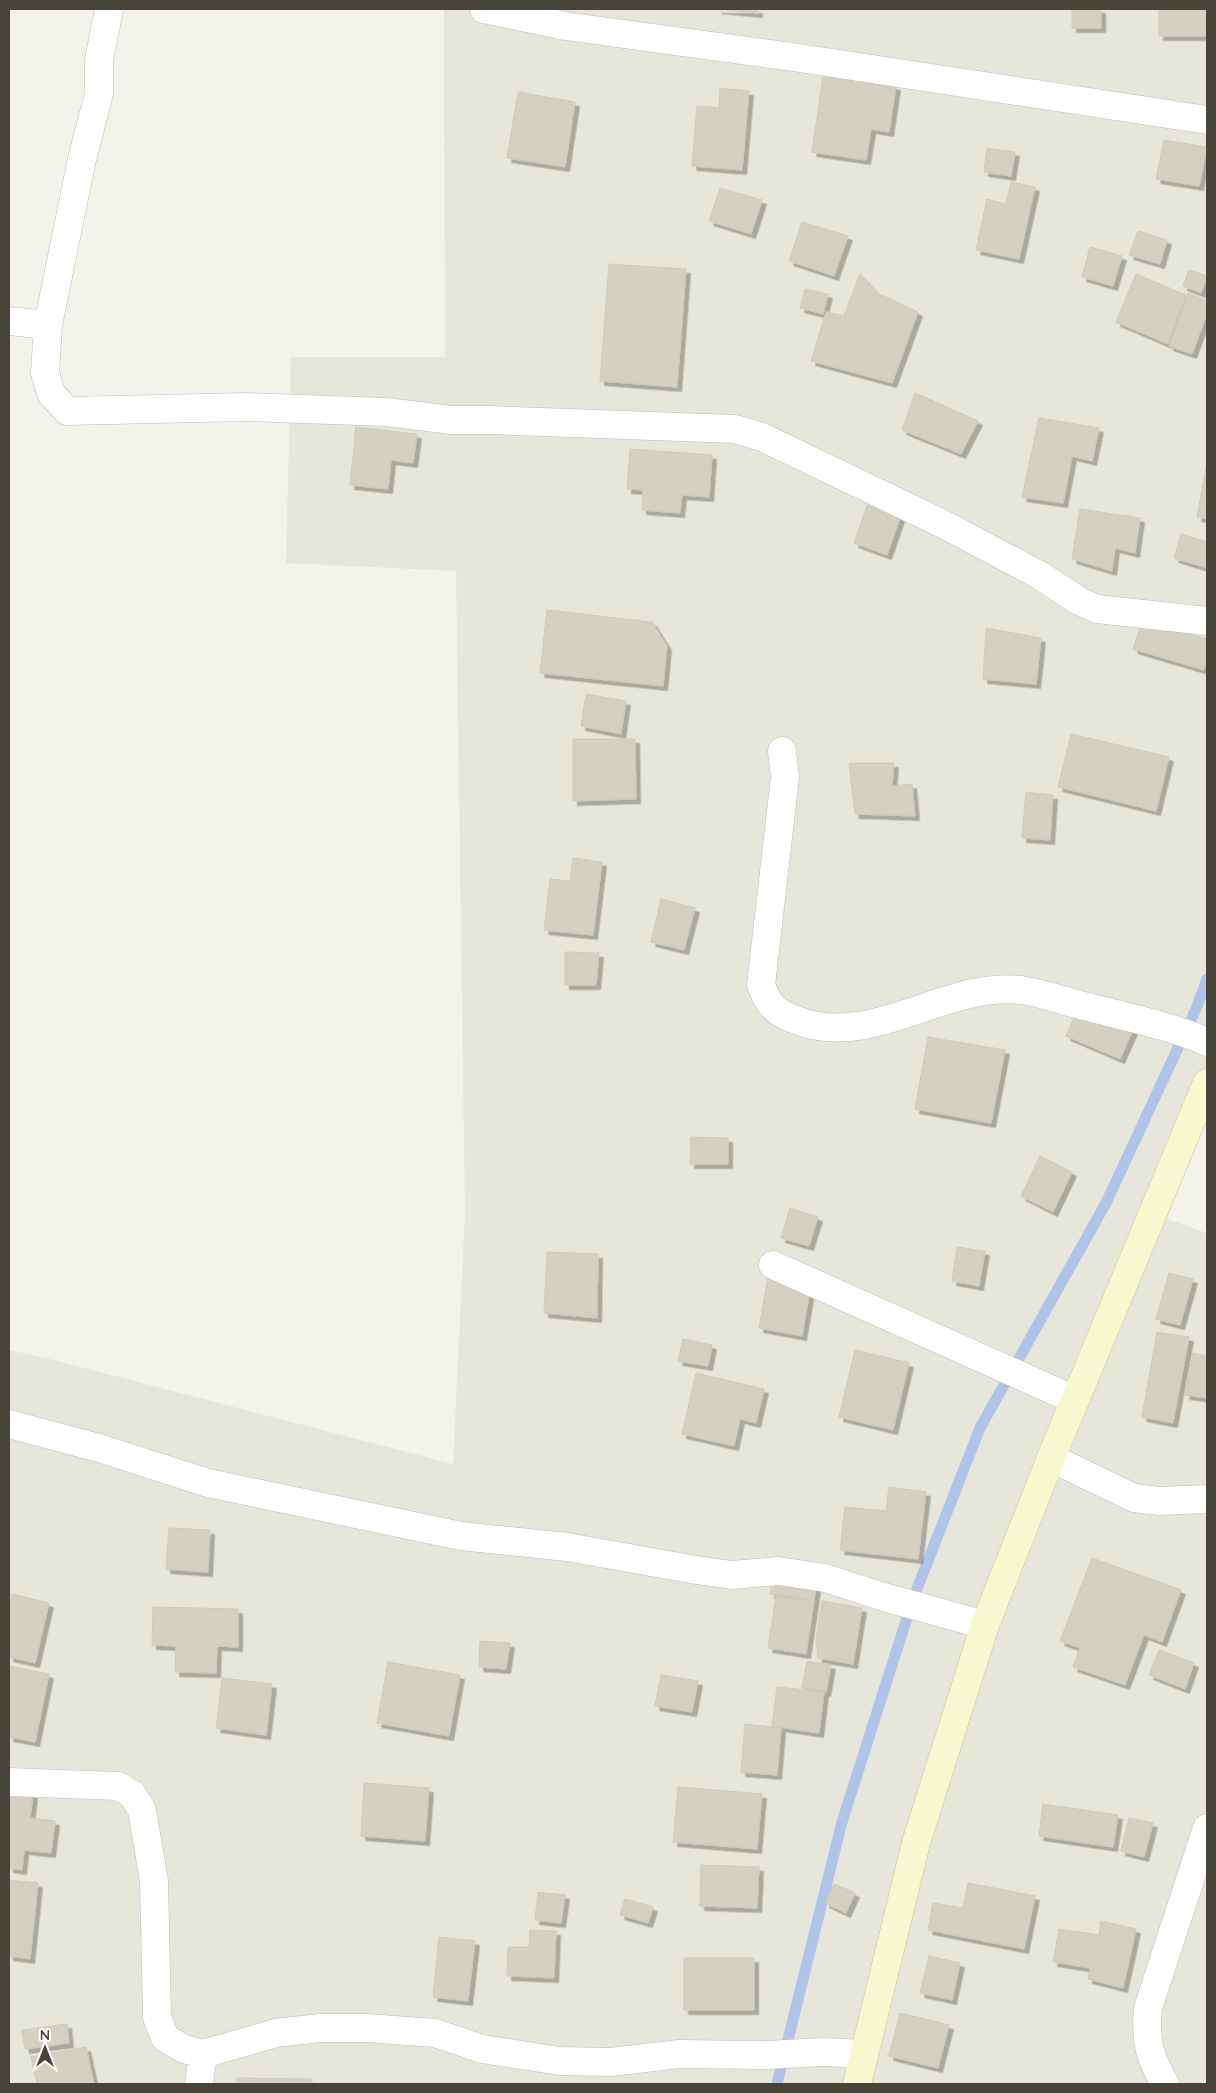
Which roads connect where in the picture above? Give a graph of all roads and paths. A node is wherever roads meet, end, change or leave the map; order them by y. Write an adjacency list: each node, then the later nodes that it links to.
1 (109, 9): 6 (street)
2 (484, 9): 3 (street)
3 (565, 17): 4 (street)
4 (1207, 120)
5 (9, 321): 6 (street)
6 (48, 325): 7 (street)
7 (1207, 621)
8 (782, 751): 9 (street)
9 (1203, 1040)
10 (1207, 1084): 12 (main road)
11 (774, 1265): 12 (street)
12 (1076, 1400): 14 (main road)
13 (9, 1424): 16 (street)
14 (1052, 1458): 15 (street); 16 (main road)
15 (1207, 1499)
16 (986, 1625): 20 (main road)
17 (9, 1782): 19 (street)
18 (1207, 1828): 23 (street)
19 (203, 2054): 20 (street); 21 (street)
20 (864, 2054): 22 (main road)
21 (198, 2084)
22 (857, 2084)
23 (1165, 2084)

